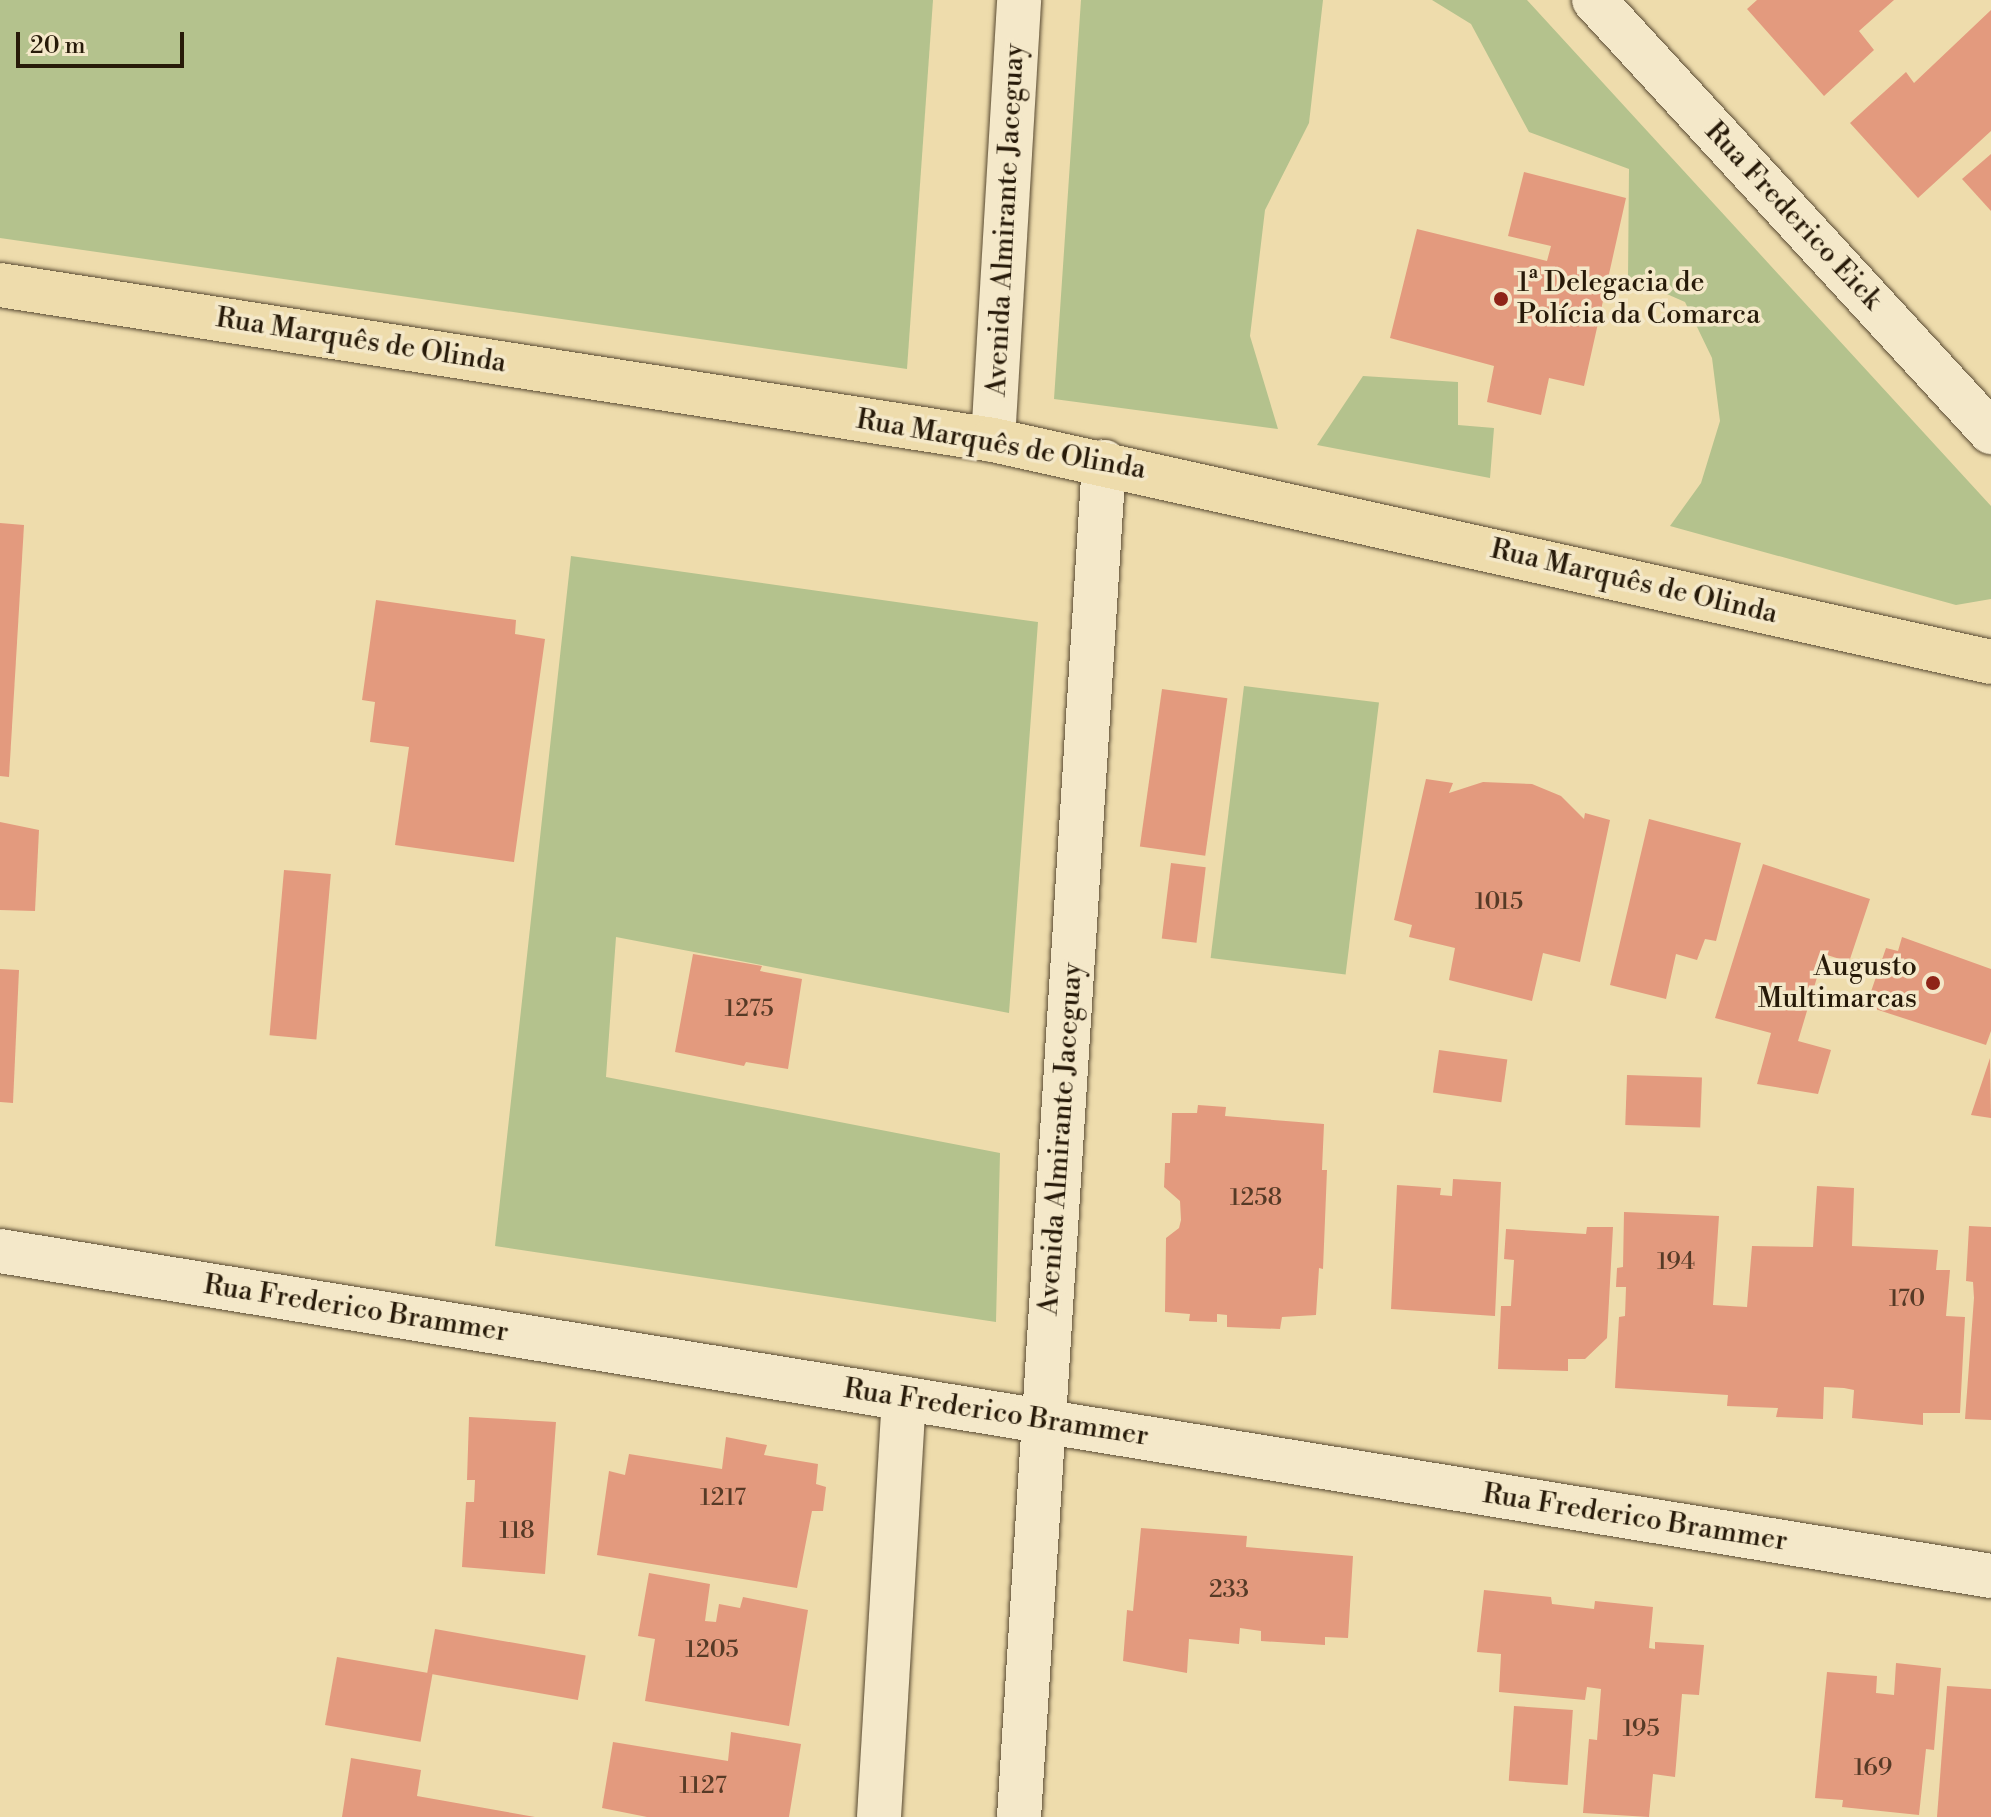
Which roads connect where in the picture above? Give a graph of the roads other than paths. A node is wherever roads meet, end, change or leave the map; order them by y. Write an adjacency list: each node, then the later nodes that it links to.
1 (1019, 0): 5 (street, Avenida Almirante Jaceguay)
2 (1594, 0): 4 (street, Rua Frederico Eick)
3 (0, 285): 5 (main road, Rua Marquês de Olinda)
4 (1991, 432)
5 (993, 440): 6 (main road, Rua Marquês de Olinda)
6 (1104, 462): 7 (main road, Rua Marquês de Olinda); 10 (street, Avenida Almirante Jaceguay)
7 (1991, 662)
8 (0, 1251): 9 (street, Rua Frederico Brammer)
9 (904, 1399): 10 (street, Rua Frederico Brammer); 12 (street)
10 (1044, 1421): 11 (street, Rua Frederico Brammer); 13 (street, Avenida Almirante Jaceguay)
11 (1991, 1576)
12 (879, 1817)
13 (1019, 1817)

